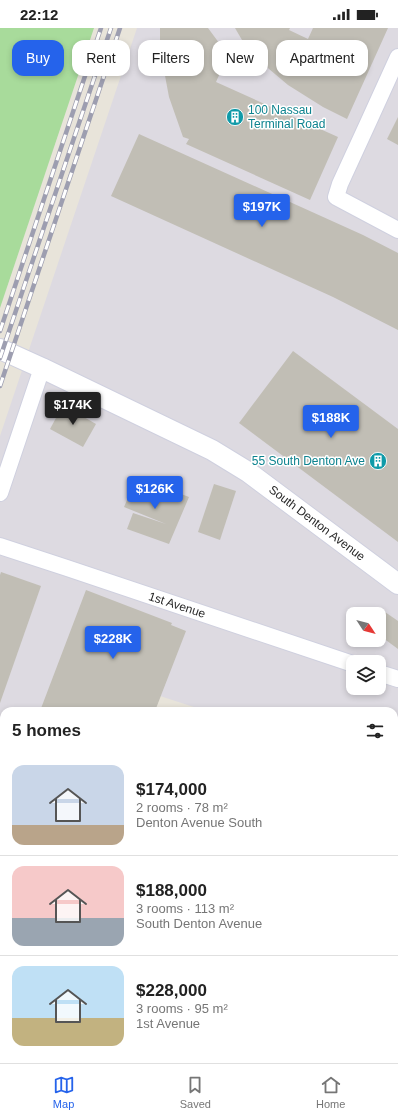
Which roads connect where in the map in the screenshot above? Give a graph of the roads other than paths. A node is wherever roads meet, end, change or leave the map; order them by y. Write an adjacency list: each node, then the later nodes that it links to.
1 (398, 57): 2 (street)
2 (398, 230)
3 (0, 349): 4 (street, South Denton Avenue)
4 (42, 368): 5 (street); 7 (street, South Denton Avenue)
5 (0, 493)
6 (0, 546): 8 (street, 1st Avenue)
7 (398, 584)
8 (346, 662)
9 (386, 675): 10 (street)
10 (398, 679)

